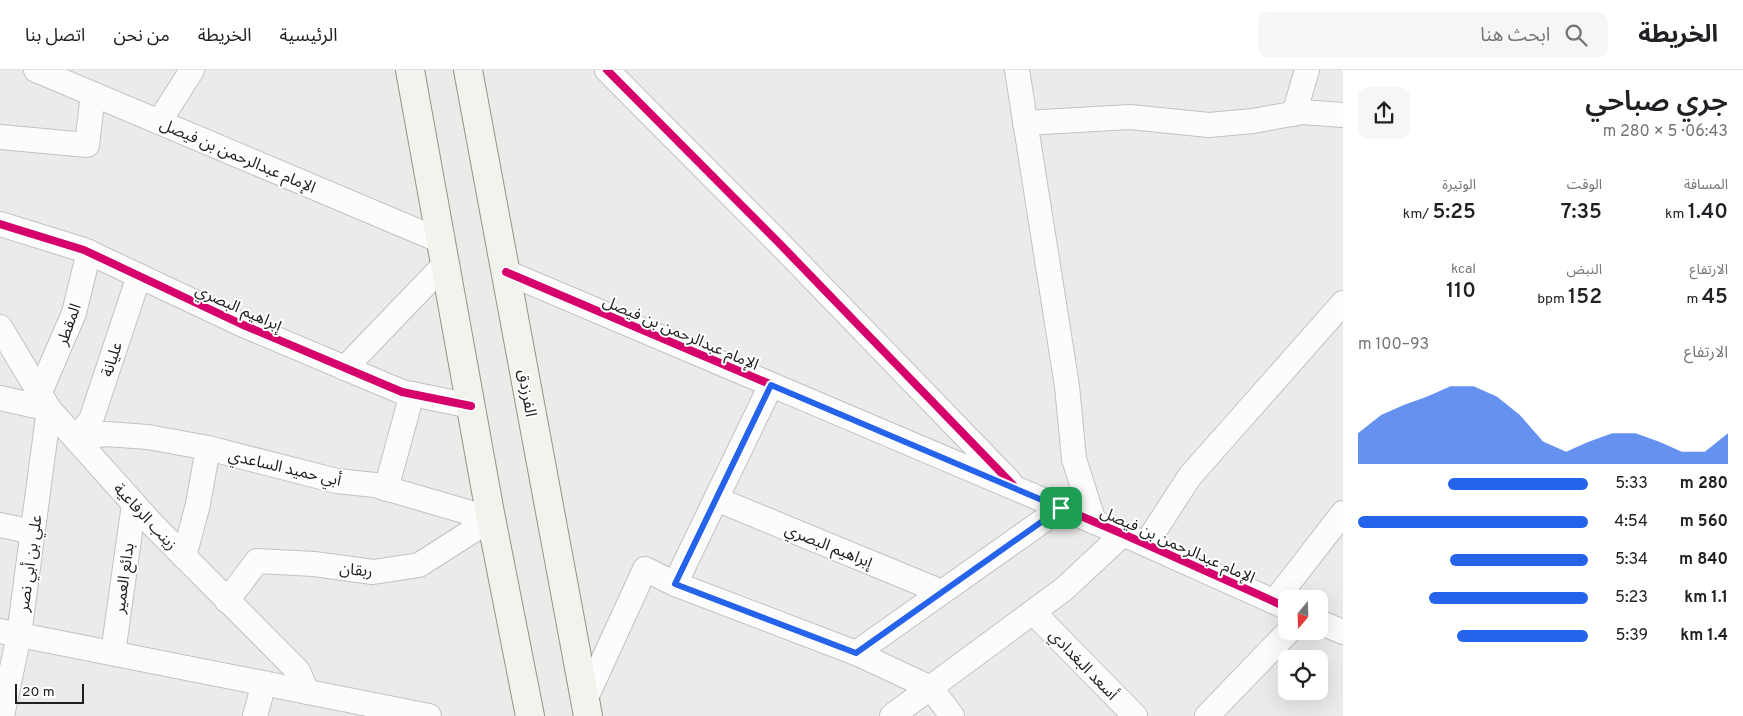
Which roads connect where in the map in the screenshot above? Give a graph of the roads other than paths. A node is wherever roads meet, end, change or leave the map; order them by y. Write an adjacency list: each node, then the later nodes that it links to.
1 (36, 70): 8 (street, الإمام عبدالرحمن بن فيصل)
2 (192, 70): 11 (street)
3 (410, 70): 16 (main road)
4 (468, 70): 17 (main road, الفرزدق)
5 (607, 70): 30 (street)
6 (1017, 70): 12 (street)
7 (1307, 70): 9 (street)
8 (93, 94): 11 (street, الإمام عبدالرحمن بن فيصل); 13 (street)
9 (1294, 114): 10 (street); 12 (street)
10 (1343, 115)
11 (159, 122): 16 (street, الإمام عبدالرحمن بن فيصل)
12 (1025, 123): 36 (street)
13 (0, 137)
14 (0, 224): 15 (street, إبراهيم البصري)
15 (89, 252): 18 (street, إبراهيم البصري); 25 (street, المقطر)
16 (443, 252): 21 (street); 26 (main road)
17 (506, 272): 22 (street, الإمام عبدالرحمن بن فيصل); 59 (main road, الفرزدق)
18 (138, 276): 21 (street, إبراهيم البصري); 27 (street, عليانة)
19 (1343, 303): 40 (street)
20 (0, 327): 25 (street, زينب الرفاعية)
21 (345, 368): 23 (street, إبراهيم البصري)
22 (771, 385): 30 (street, الإمام عبدالرحمن بن فيصل); 31 (street)
23 (412, 394): 26 (street, إبراهيم البصري); 29 (street)
24 (0, 398): 25 (street)
25 (45, 400): 27 (street, زينب الرفاعية); 38 (street, علي بن أبي نصر)
26 (471, 406): 35 (main road)
27 (76, 438): 28 (street, أبي حميد الساعدي); 32 (street, زينب الرفاعية)
28 (208, 448): 29 (street, أبي حميد الساعدي); 41 (street)
29 (386, 489): 35 (street, أبي حميد الساعدي)
30 (1017, 489): 33 (street, الإمام عبدالرحمن بن فيصل)
31 (716, 499): 42 (street); 44 (street, إبراهيم البصري)
32 (134, 504): 41 (street, زينب الرفاعية); 52 (street, بدائع العمير)
33 (1061, 508): 36 (street, الإمام عبدالرحمن بن فيصل); 44 (street)
34 (1343, 513): 43 (street)
35 (491, 519): 45 (street, ربقان); 63 (main road)
36 (1094, 522): 39 (street, الإمام عبدالرحمن بن فيصل)
37 (0, 525): 38 (street)
38 (33, 532): 50 (street, علي بن أبي نصر)
39 (1123, 534): 40 (street, الإمام عبدالرحمن بن فيصل); 47 (street)
40 (1146, 544): 46 (street, الإمام عبدالرحمن بن فيصل)
41 (184, 557): 45 (street, زينب الرفاعية)
42 (675, 584): 53 (street); 59 (street)
43 (1290, 590)
44 (942, 592): 53 (street)
45 (227, 601): 56 (street, زينب الرفاعية)
46 (1278, 603)
47 (1034, 612): 55 (street); 58 (street, أسعد البغدادي)
48 (1328, 626): 49 (street)
49 (1343, 632)
50 (9, 633): 52 (street); 60 (street, علي بن أبي نصر)
51 (1280, 640): 66 (street)
52 (113, 653): 54 (street)
53 (856, 653): 55 (street)
54 (264, 683): 56 (street); 61 (street)
55 (931, 688): 64 (street); 65 (street)
56 (307, 692): 57 (street)
57 (374, 711): 62 (street)
58 (1122, 711)
59 (591, 712)
60 (2, 716)
61 (255, 716)
62 (429, 716)
63 (530, 716)
64 (892, 716)
65 (952, 716)
66 (1208, 716)

